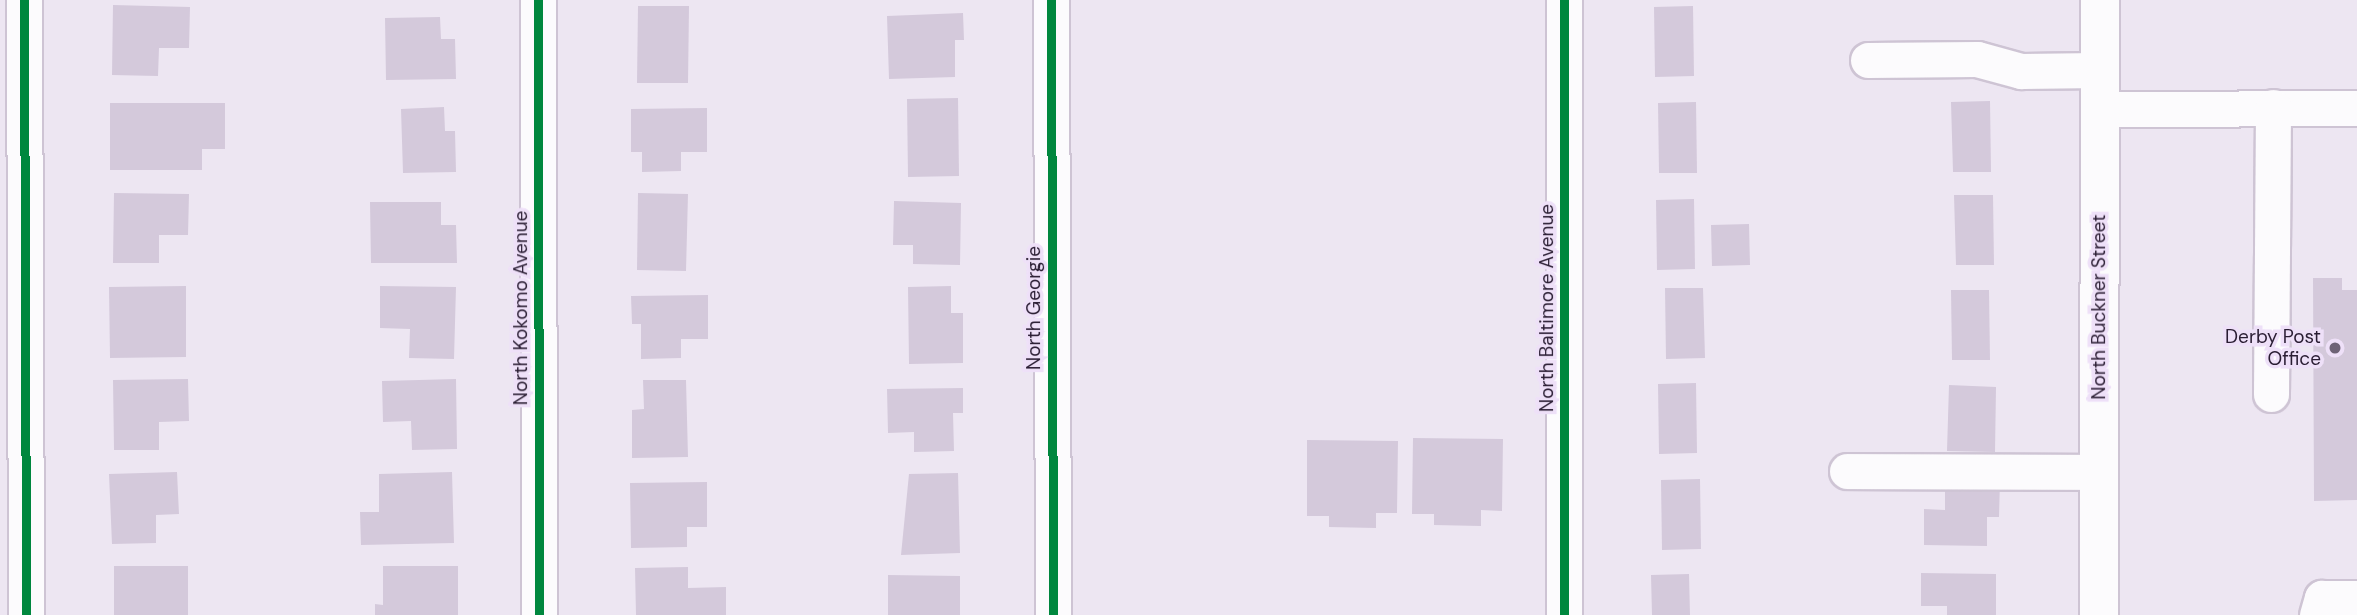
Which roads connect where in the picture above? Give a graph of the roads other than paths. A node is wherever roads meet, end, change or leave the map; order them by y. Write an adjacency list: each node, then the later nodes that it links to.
1 (24, 0): 15 (street)
2 (538, 0): 16 (street, North Kokomo Avenue)
3 (1051, 0): 17 (street, North Georgie)
4 (1564, 0): 18 (street, North Baltimore Avenue)
5 (2100, 0): 7 (main road, North Buckner Street)
6 (1868, 60): 7 (street)
7 (2099, 70): 9 (main road, North Buckner Street)
8 (2273, 107): 9 (street); 10 (street); 11 (street)
9 (2099, 108): 13 (main road, North Buckner Street)
10 (2357, 108)
11 (2271, 394)
12 (1847, 471): 13 (street)
13 (2099, 472): 19 (main road, North Buckner Street)
14 (2357, 598): 20 (street)
15 (26, 615)
16 (539, 615)
17 (1053, 615)
18 (1564, 615)
19 (2099, 615)
20 (2317, 615)

